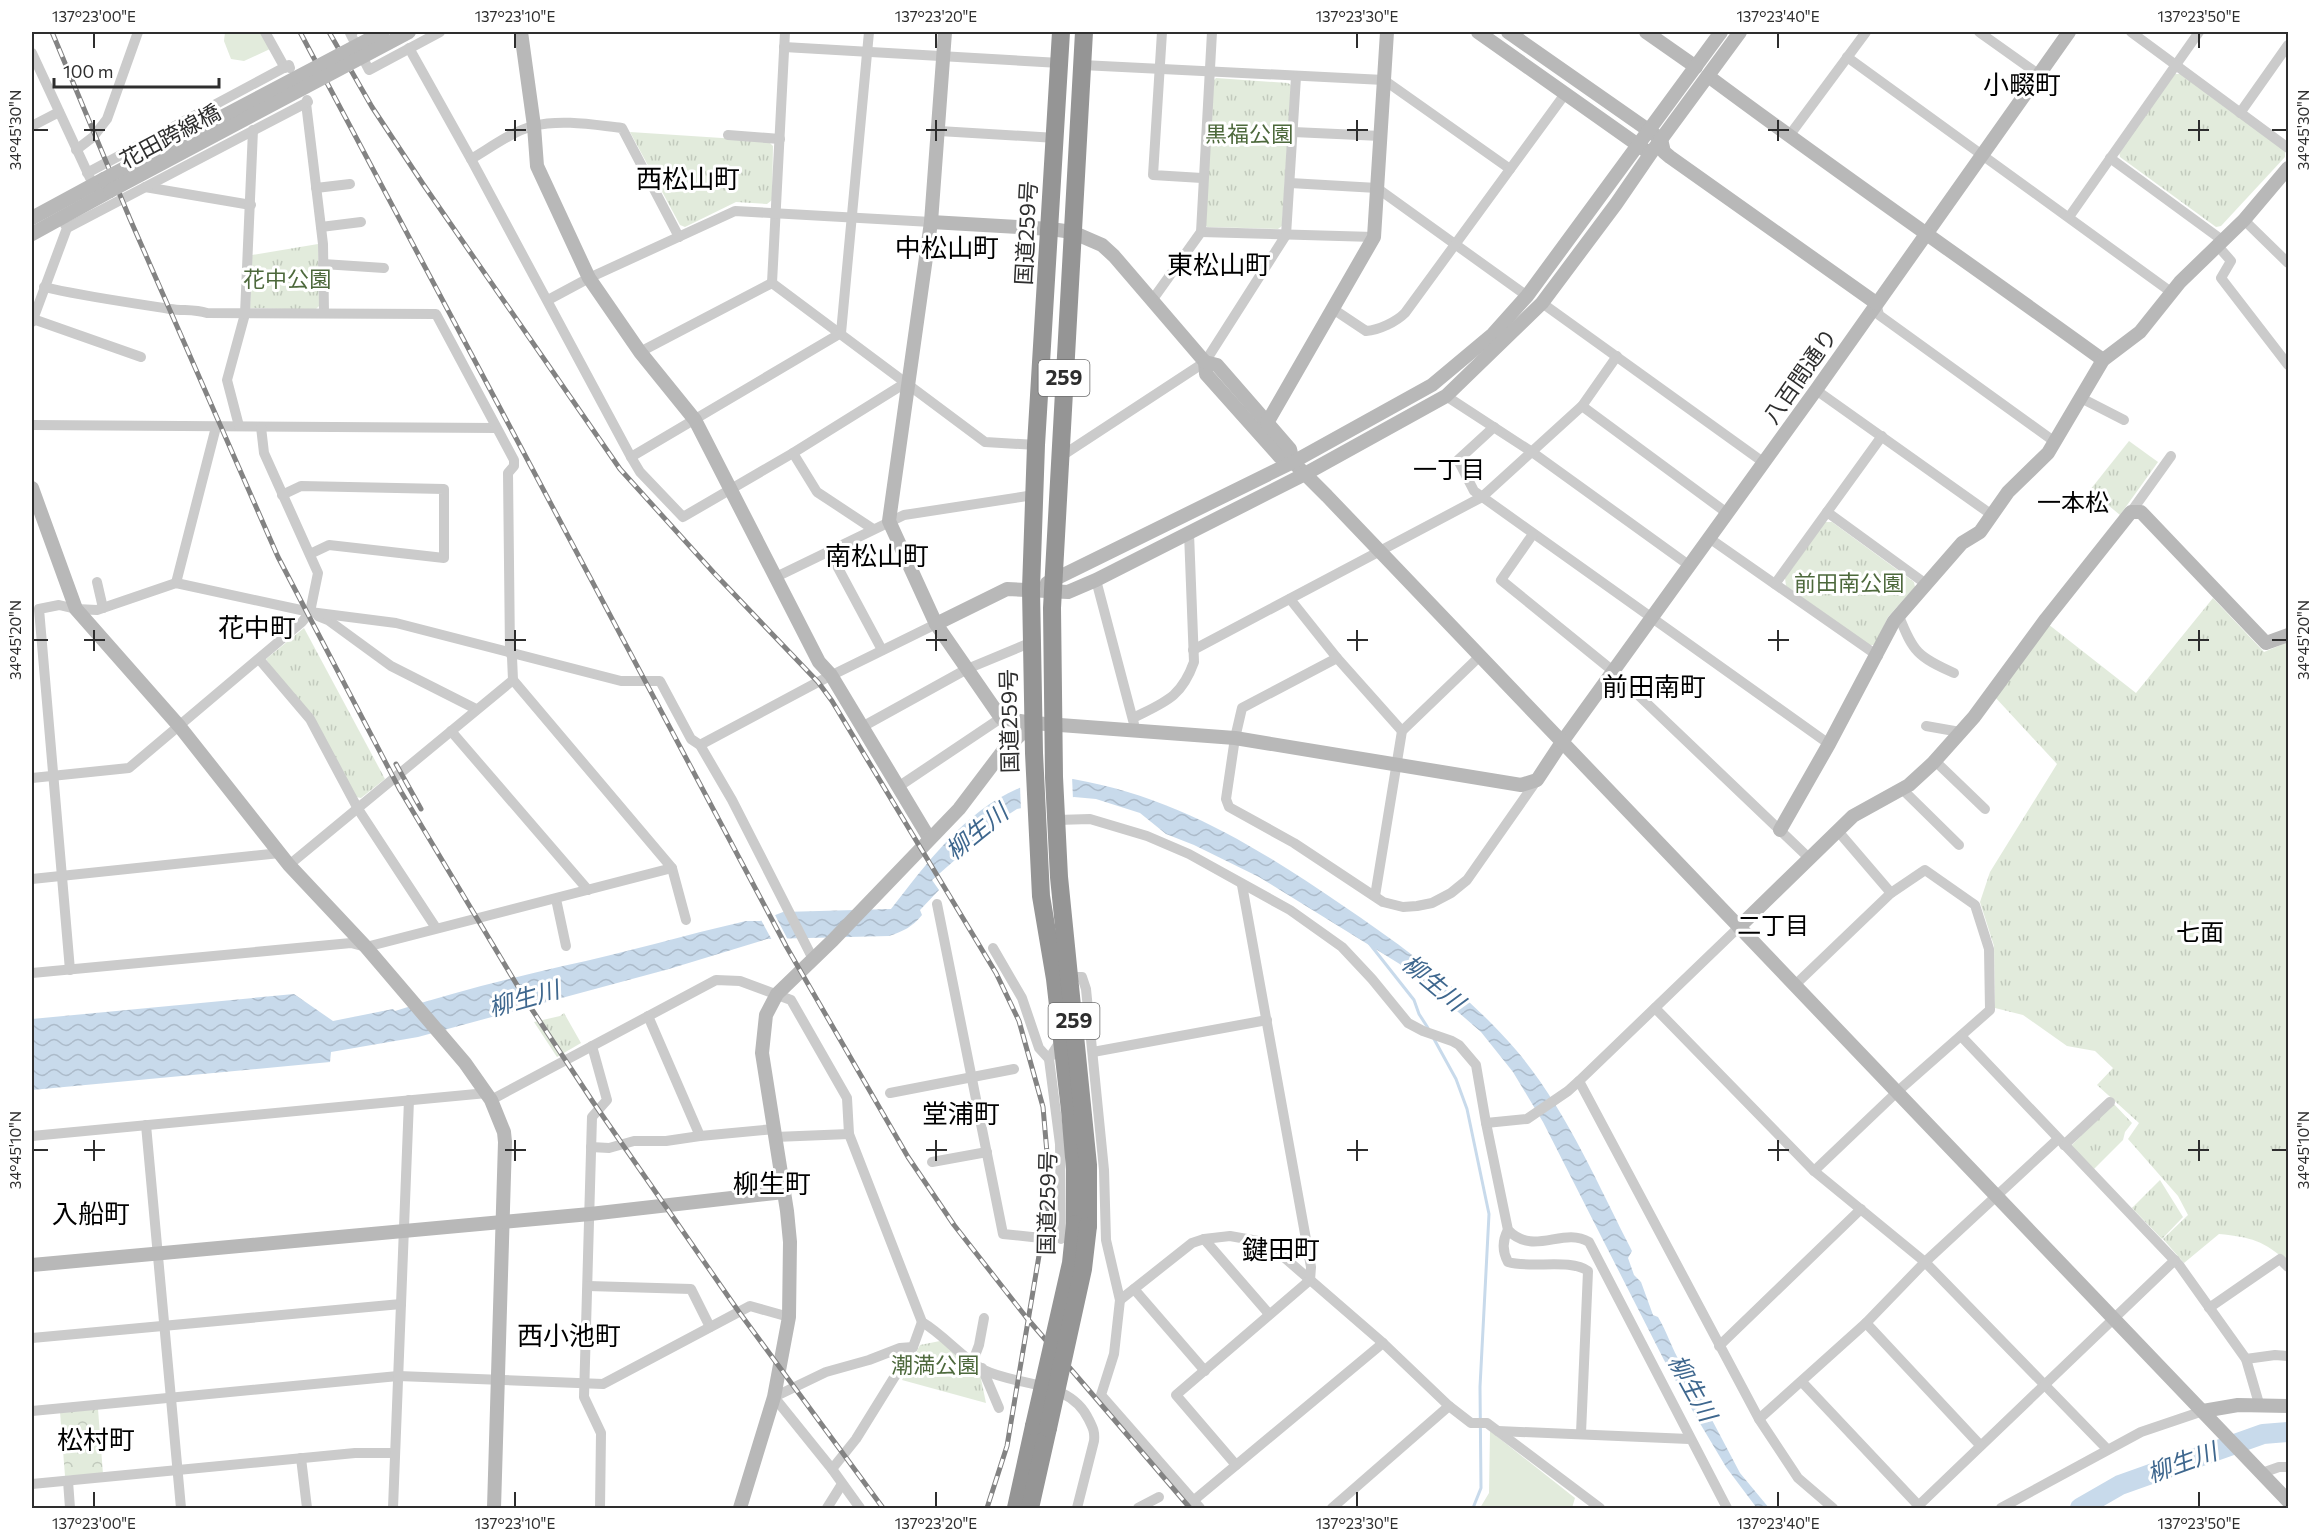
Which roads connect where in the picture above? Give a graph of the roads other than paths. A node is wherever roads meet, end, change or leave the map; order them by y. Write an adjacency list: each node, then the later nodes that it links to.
1 (138, 32): 60 (street)
2 (265, 32): 67 (street)
3 (353, 32): 28 (street)
4 (383, 32): 67 (street, 花田跨線橋, bridge)
5 (409, 32): 67 (street, 花田跨線橋, bridge)
6 (440, 32): 28 (street)
7 (521, 32): 47 (street)
8 (785, 32): 27 (street)
9 (869, 32): 30 (street)
10 (945, 32): 31 (street)
11 (1061, 32): 33 (highway, 国道259号 / 259)
12 (1084, 32): 34 (highway, 国道259号 / 259)
13 (1162, 32): 37 (street)
14 (1212, 32): 38 (street)
15 (1387, 32): 42 (street)
16 (1478, 32): 43 (street)
17 (1508, 32): 50 (street)
18 (1646, 32): 36 (street)
19 (1721, 32): 36 (street)
20 (1740, 32): 40 (street)
21 (1866, 32): 32 (street)
22 (1979, 32): 39 (street)
23 (2069, 32): 39 (street, 八百間通り)
24 (2131, 32): 35 (street)
25 (2199, 32): 35 (street)
26 (2289, 45): 45 (street)
27 (784, 47): 30 (street); 56 (street)
28 (409, 48): 63 (street)
29 (32, 53): 44 (street)
30 (868, 53): 31 (street); 77 (street)
31 (944, 56): 33 (street); 49 (street)
32 (1847, 57): 54 (street); 61 (street)
33 (1060, 63): 55 (highway, 国道259号 / 259)
34 (1082, 64): 37 (street); 84 (highway, 国道259号 / 259)
35 (2177, 64): 45 (street); 62 (street)
36 (1696, 67): 50 (street)
37 (1160, 69): 38 (street); 66 (street)
38 (1209, 72): 41 (street); 66 (street)
39 (2038, 74): 61 (street, 八百間通り)
40 (1708, 76): 54 (street); 58 (street)
41 (1296, 77): 42 (street); 51 (street)
42 (1384, 80): 53 (street); 65 (street)
43 (1565, 94): 57 (street); 65 (street)
44 (59, 112): 46 (street); 60 (street)
45 (2240, 113): 59 (street)
46 (32, 126)
47 (534, 126): 63 (street); 89 (street); 96 (street)
48 (254, 130): 70 (street); 71 (street); 73 (street)
49 (939, 131): 55 (street); 80 (street)
50 (1648, 131): 57 (street); 58 (street)
51 (1293, 132): 53 (street); 68 (street)
52 (728, 135): 56 (street)
53 (1381, 136): 72 (street)
54 (1789, 136): 86 (street)
55 (1056, 138): 83 (highway, 国道259号 / 259)
56 (780, 139): 74 (street)
57 (1638, 145): 58 (street); 100 (street)
58 (1659, 148): 103 (street); 104 (street)
59 (2289, 148)
60 (76, 150): 67 (street)
61 (1980, 155): 75 (street); 86 (street, 八百間通り)
62 (2110, 158): 75 (street); 91 (street)
63 (471, 159): 102 (street)
64 (2289, 168): 78 (street)
65 (1510, 169): 92 (street)
66 (1202, 178): 85 (street)
67 (99, 182): 76 (street); 81 (street)
68 (1290, 183): 72 (street); 88 (street)
69 (350, 184): 71 (street)
70 (145, 187): 73 (street); 81 (street)
71 (316, 188): 82 (street)
72 (1377, 189): 90 (street); 92 (street)
73 (251, 205): 107 (street)
74 (776, 213): 77 (street); 89 (street); 97 (street)
75 (2069, 217): 99 (street)
76 (32, 218)
77 (854, 218): 80 (street); 109 (street)
78 (2244, 220): 91 (street); 94 (street)
79 (361, 222): 82 (street)
80 (931, 222): 83 (street); 116 (street)
81 (64, 223): 87 (street); 98 (street)
82 (321, 227): 93 (street)
83 (1051, 228): 84 (street); 132 (highway, 国道259号 / 259)
84 (1072, 232): 101 (street); 137 (highway, 国道259号 / 259)
85 (1201, 232): 88 (street); 101 (street)
86 (1927, 232): 104 (street, 八百間通り); 113 (street)
87 (32, 234)
88 (1286, 235): 90 (street); 114 (street)
89 (679, 237): 96 (street)
90 (1374, 237): 105 (street)
91 (2219, 243): 99 (street); 115 (street)
92 (1457, 244): 100 (street); 105 (street)
93 (323, 264): 95 (street); 106 (street)
94 (2289, 264)
95 (384, 268)
96 (589, 278): 102 (street); 110 (street)
97 (772, 283): 109 (street); 110 (street)
98 (44, 286): 107 (street); 108 (street)
99 (2171, 292): 113 (street)
100 (1527, 296): 138 (street)
101 (1153, 299): 114 (street)
102 (548, 300): 136 (street)
103 (1542, 303): 111 (street); 118 (street)
104 (1876, 303): 117 (street, 八百間通り); 131 (street)
105 (1333, 309): 123 (street)
106 (324, 313): 107 (street); 129 (street)
107 (245, 314): 125 (street)
108 (32, 320): 112 (street)
109 (842, 333): 116 (street); 121 (street)
110 (640, 352): 121 (street)
111 (1617, 356): 120 (street); 139 (street)
112 (141, 357)
113 (2103, 360): 119 (street)
114 (1205, 362): 123 (street); 137 (street); 138 (street)
115 (2289, 365)
116 (907, 382): 132 (street); 134 (street); 150 (street)
117 (1816, 390): 130 (street); 139 (street, 八百間通り)
118 (1446, 396): 128 (street); 140 (street)
119 (2081, 398): 122 (street); 131 (street)
120 (1582, 406): 133 (street); 148 (street)
121 (695, 420): 136 (street); 142 (street)
122 (2124, 420)
123 (1267, 423): 138 (street)
124 (32, 425): 126 (street)
125 (239, 426): 126 (street); 127 (street)
126 (216, 427): 162 (street)
127 (261, 427): 129 (street); 143 (street)
128 (1494, 427): 133 (street); 145 (street)
129 (496, 428): 179 (street)
130 (1882, 436): 146 (street); 149 (street)
131 (2055, 442): 149 (street)
132 (1036, 445): 144 (highway, 国道259号 / 259)
133 (1532, 452): 145 (street); 158 (street)
134 (793, 453): 142 (street); 151 (street)
135 (2171, 456): 147 (street)
136 (631, 457): 142 (street)
137 (1060, 457): 165 (highway, 国道259号 / 259)
138 (1293, 462): 140 (street); 165 (street)
139 (1763, 462): 148 (street, 八百間通り)
140 (1305, 474): 152 (street); 156 (street)
141 (32, 488): 170 (street)
142 (731, 489): 159 (street)
143 (282, 495): 157 (street); 157 (street)
144 (1034, 495): 150 (street); 166 (highway, 国道259号 / 259)
145 (1482, 497): 153 (street); 156 (street)
146 (1827, 512): 163 (street); 164 (street)
147 (2131, 512): 175 (street); 199 (street)
148 (1727, 513): 154 (street, 八百間通り)
149 (1992, 515): 164 (street)
150 (889, 521): 151 (street); 174 (street)
151 (873, 529): 155 (street)
152 (1189, 534): 160 (street); 178 (street)
153 (1533, 534): 173 (street); 185 (street)
154 (1709, 538): 158 (street, 八百間通り); 163 (street)
155 (829, 550): 159 (street); 177 (street)
156 (1379, 551): 167 (street); 181 (street)
157 (310, 554): 171 (street)
158 (1690, 566): 173 (street, 八百間通り)
159 (776, 577): 187 (street)
160 (1096, 580): 165 (street); 192 (street)
161 (97, 582): 169 (street)
162 (176, 583): 169 (street); 171 (street)
163 (1775, 584): 180 (street)
164 (1926, 584): 172 (street)
165 (1053, 586): 166 (street); 193 (highway, 国道259号 / 259)
166 (1031, 590): 174 (street); 176 (highway, 国道259号 / 259)
167 (1290, 599): 178 (street); 182 (street)
168 (35, 608): 170 (street); 206 (street)
169 (103, 608): 170 (street)
170 (76, 609): 195 (street)
171 (310, 612): 179 (street); 183 (street); 189 (street)
172 (1899, 616): 180 (street); 186 (street)
173 (1652, 619): 185 (street, 八百間通り); 202 (street)
174 (936, 624): 177 (street); 184 (street)
175 (2289, 635)
176 (1032, 642): 184 (street); 191 (highway, 国道259号 / 259)
177 (882, 650): 187 (street)
178 (1193, 650): 192 (street)
179 (510, 652): 188 (street); 203 (street)
180 (1878, 656): 202 (street)
181 (1479, 657): 198 (street); 201 (street)
182 (1337, 658): 198 (street); 200 (street)
183 (259, 659): 195 (street); 211 (street)
184 (967, 669): 190 (street); 196 (street)
185 (1613, 671): 201 (street, 八百間通り); 214 (street)
186 (1954, 673)
187 (831, 675): 196 (street); 203 (street)
188 (513, 680): 189 (street); 220 (street)
189 (476, 709): 197 (street)
190 (1001, 718): 191 (street); 209 (street)
191 (1033, 723): 193 (street); 216 (street); 245 (highway, 国道259号 / 259)
192 (1134, 724): 193 (street); 200 (street)
193 (1054, 725): 213 (highway, 国道259号 / 259)
194 (1926, 726): 199 (street)
195 (180, 727): 206 (street); 219 (street)
196 (862, 727): 209 (street)
197 (451, 731): 211 (street); 224 (street)
198 (1402, 731): 205 (street)
199 (1960, 732): 204 (street)
200 (1235, 738): 205 (street); 226 (street)
201 (1562, 742): 208 (street, 八百間通り); 230 (street)
202 (1829, 744): 214 (street)
203 (700, 745): 235 (street)
204 (1935, 761): 210 (street); 212 (street)
205 (1396, 764): 208 (street); 226 (street)
206 (52, 776): 207 (street); 221 (street)
207 (32, 778)
208 (1537, 780): 226 (street)
209 (898, 786): 216 (street)
210 (1902, 789): 215 (street); 217 (street)
211 (358, 809): 219 (street); 231 (street)
212 (1985, 809)
213 (1057, 817): 223 (street); 238 (highway, 国道259号 / 259)
214 (1780, 830): 218 (street)
215 (1837, 830): 218 (street); 225 (street)
216 (929, 838): 235 (street)
217 (1959, 845)
218 (1809, 858): 230 (street)
219 (285, 859): 221 (street); 233 (street)
220 (672, 868): 224 (street); 229 (street)
221 (62, 876): 222 (street); 236 (street)
222 (32, 879)
223 (1242, 885): 243 (street); 257 (street)
224 (588, 890): 227 (street)
225 (1891, 893): 239 (street); 244 (street)
226 (1375, 896)
227 (556, 899): 231 (street); 232 (street)
228 (937, 904): 250 (street)
229 (686, 920)
230 (1739, 927): 239 (street); 241 (street)
231 (436, 928): 233 (street)
232 (566, 946)
233 (366, 947): 236 (street); 254 (street)
234 (993, 948): 248 (street)
235 (813, 959): 240 (street)
236 (70, 970): 237 (street)
237 (32, 973)
238 (1070, 977): 247 (street); 273 (highway, 国道259号 / 259)
239 (1796, 984): 252 (street)
240 (777, 994): 242 (street); 259 (street); 260 (street)
241 (1655, 1008): 251 (street); 267 (street)
242 (648, 1016): 246 (street); 262 (street)
243 (1267, 1020): 247 (street); 284 (street)
244 (1962, 1036): 252 (street); 263 (street)
245 (1062, 1038): 248 (street); 273 (highway, 国道259号 / 259)
246 (592, 1046): 254 (street); 264 (street)
247 (1093, 1052): 278 (street)
248 (1049, 1059): 278 (street)
249 (1014, 1069): 250 (street)
250 (972, 1077): 253 (street); 265 (street)
251 (1579, 1081): 257 (street); 300 (street)
252 (1898, 1091): 267 (street); 269 (street)
253 (890, 1093)
254 (489, 1096): 255 (street); 272 (street)
255 (409, 1100): 258 (street); 274 (street)
256 (2110, 1102): 263 (street)
257 (1486, 1124): 275 (street)
258 (146, 1125): 261 (street); 279 (street)
259 (774, 1133): 260 (street); 262 (street); 268 (street)
260 (849, 1134): 294 (street)
261 (32, 1136)
262 (700, 1136): 264 (street)
263 (2061, 1142): 269 (street); 280 (street)
264 (591, 1147): 271 (street)
265 (987, 1152): 266 (street); 276 (street)
266 (932, 1162)
267 (1814, 1171): 270 (street)
268 (784, 1192): 271 (street); 291 (street)
269 (1996, 1196): 281 (street); 293 (street)
270 (1861, 1209): 281 (street); 300 (street)
271 (590, 1214): 272 (street); 285 (street)
272 (504, 1221): 274 (street); 307 (street)
273 (1081, 1225): 320 (highway, 国道259号 / 259, bridge)
274 (404, 1230): 279 (street); 288 (street)
275 (1508, 1230): 322 (street); 323 (street)
276 (1032, 1237)
277 (1204, 1239): 284 (street); 286 (street); 290 (street)
278 (1106, 1240): 287 (street)
279 (157, 1253): 282 (street); 296 (street)
280 (2175, 1260): 289 (street); 293 (street)
281 (1925, 1262): 295 (street); 310 (street)
282 (32, 1265)
283 (2289, 1267): 289 (street)
284 (1310, 1280): 290 (street); 299 (street)
285 (588, 1287): 297 (street); 309 (street)
286 (1134, 1289): 287 (street); 305 (street)
287 (1120, 1300): 338 (street)
288 (401, 1304): 296 (street); 306 (street)
289 (2209, 1308): 303 (street)
290 (1269, 1314): 305 (street)
291 (789, 1317): 297 (street); 311 (street)
292 (984, 1318): 304 (street)
293 (2114, 1319): 310 (street); 318 (street)
294 (922, 1322): 301 (street); 304 (street)
295 (1866, 1323): 308 (street); 324 (street)
296 (165, 1326): 298 (street); 312 (street)
297 (710, 1327): 309 (street)
298 (32, 1338)
299 (1383, 1343): 313 (street); 328 (street)
300 (1719, 1346): 319 (street)
301 (913, 1347): 311 (street); 330 (street)
302 (2289, 1356): 303 (street)
303 (2246, 1359): 315 (street)
304 (977, 1365): 316 (street); 352 (street)
305 (1205, 1371): 328 (street)
306 (398, 1376): 307 (street); 312 (street); 326 (street)
307 (499, 1379): 309 (street); 345 (street)
308 (1802, 1382): 319 (street); 339 (street)
309 (585, 1384): 346 (street)
310 (2043, 1385): 324 (street); 325 (street)
311 (774, 1397): 330 (street); 347 (street)
312 (170, 1399): 317 (street); 331 (street)
313 (1449, 1406): 321 (street); 354 (street)
314 (2289, 1406): 315 (street)
315 (2260, 1407): 318 (street)
316 (999, 1408)
317 (32, 1411)
318 (2207, 1416): 325 (street); 332 (street)
319 (1759, 1419): 356 (street)
320 (1041, 1427): 350 (highway, 国道259号 / 259); 351 (highway, 国道259号 / 259)
321 (1497, 1431): 322 (street); 340 (street)
322 (1581, 1433): 323 (street)
323 (1689, 1439): 355 (street)
324 (1980, 1445): 339 (street)
325 (2106, 1449): 357 (street)
326 (394, 1453): 327 (street); 344 (street)
327 (302, 1458): 331 (street); 343 (street)
328 (1236, 1465): 338 (street)
329 (2289, 1467): 332 (street)
330 (832, 1469): 335 (street)
331 (177, 1470): 333 (street); 342 (street)
332 (2261, 1472): 337 (street)
333 (68, 1482): 334 (street); 341 (street)
334 (32, 1484)
335 (842, 1484): 348 (street); 349 (street)
336 (1159, 1497): 353 (street)
337 (2289, 1501)
338 (1196, 1505)
339 (1917, 1507)
340 (1599, 1508)
341 (70, 1509)
342 (181, 1509)
343 (307, 1509)
344 (393, 1509)
345 (494, 1509)
346 (600, 1509)
347 (740, 1509)
348 (827, 1509)
349 (860, 1509)
350 (1016, 1509)
351 (1030, 1509)
352 (1077, 1509)
353 (1138, 1509)
354 (1332, 1509)
355 (1727, 1509)
356 (1833, 1509)
357 (2001, 1509)

